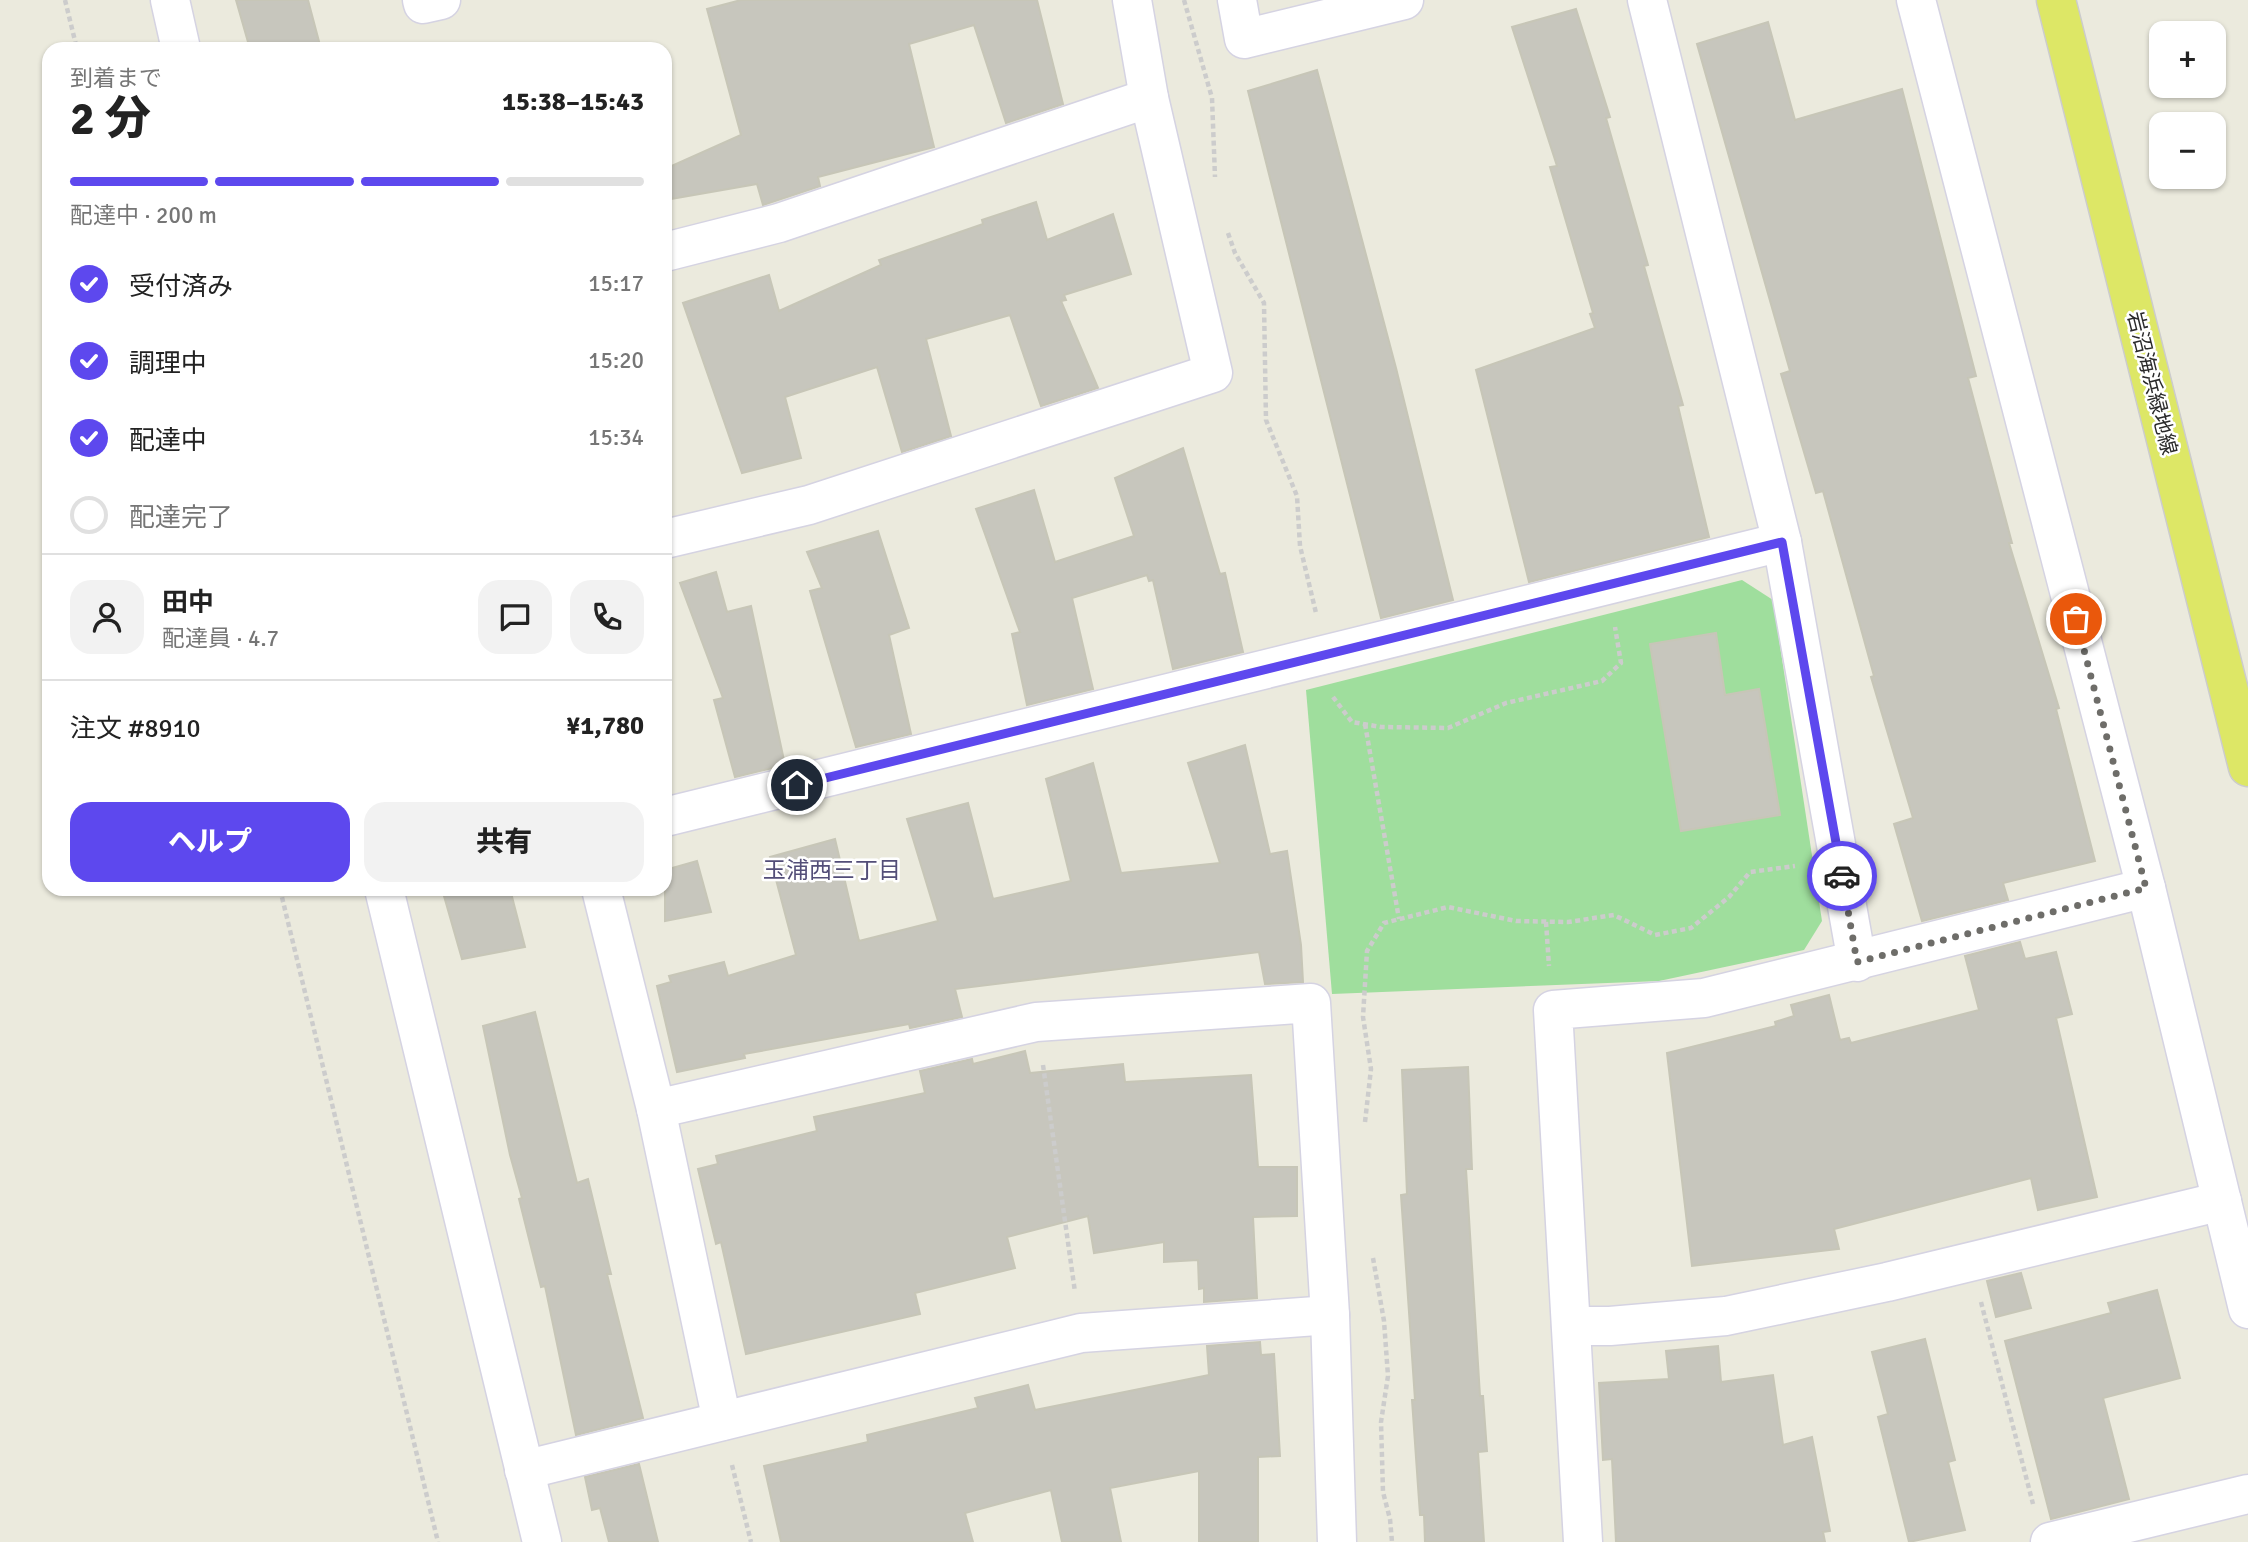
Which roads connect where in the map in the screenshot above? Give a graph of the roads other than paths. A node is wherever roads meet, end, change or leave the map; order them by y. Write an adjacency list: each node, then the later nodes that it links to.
1 (170, 0): 10 (street)
2 (422, 0): 3 (street)
3 (440, 0)
4 (1132, 0): 11 (street)
5 (1237, 0): 6 (street)
6 (1404, 0)
7 (1647, 0): 14 (street)
8 (1916, 0): 17 (street)
9 (2056, 0): 15 (main road, 岩沼海浜緑地線)
10 (179, 42)
11 (1149, 99): 12 (street); 13 (street)
12 (672, 250)
13 (672, 537)
14 (1782, 542): 16 (street); 20 (street)
15 (2248, 767)
16 (672, 815)
17 (2146, 888): 20 (street); 22 (street)
18 (386, 896): 27 (street)
19 (603, 896): 21 (street)
20 (1857, 962): 25 (street)
21 (656, 1109): 24 (street); 26 (street)
22 (2222, 1201): 23 (street); 25 (street)
23 (2248, 1309)
24 (1330, 1315): 26 (street); 31 (street)
25 (1571, 1326): 32 (street)
26 (722, 1421): 27 (street)
27 (524, 1470): 30 (street)
28 (2248, 1494): 29 (street)
29 (2043, 1529)
30 (541, 1542)
31 (1337, 1542)
32 (1583, 1542)

